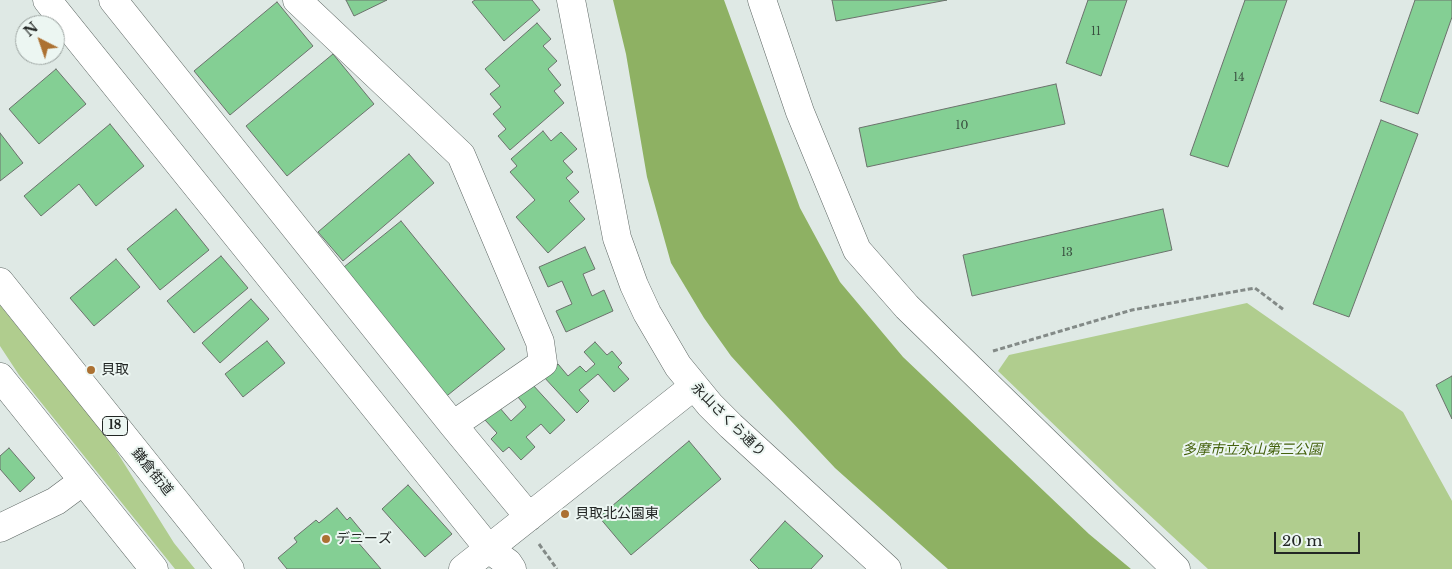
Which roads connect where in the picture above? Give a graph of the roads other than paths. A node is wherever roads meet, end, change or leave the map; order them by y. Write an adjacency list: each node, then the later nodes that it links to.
1 (47, 0): 13 (street)
2 (113, 0): 9 (street)
3 (298, 0): 9 (street)
4 (571, 0): 8 (street, 永山さくら通り)
5 (762, 0): 19 (street)
6 (0, 282): 15 (street, 鎌倉街道 / 18)
7 (0, 377): 10 (street)
8 (694, 386): 12 (street); 18 (street, 永山さくら通り)
9 (453, 425): 12 (street)
10 (83, 481): 11 (street); 14 (street)
11 (0, 528)
12 (532, 528): 13 (street)
13 (489, 548): 16 (street); 17 (street)
14 (154, 569)
15 (230, 569)
16 (463, 569)
17 (512, 569)
18 (887, 569)
19 (1176, 569)

